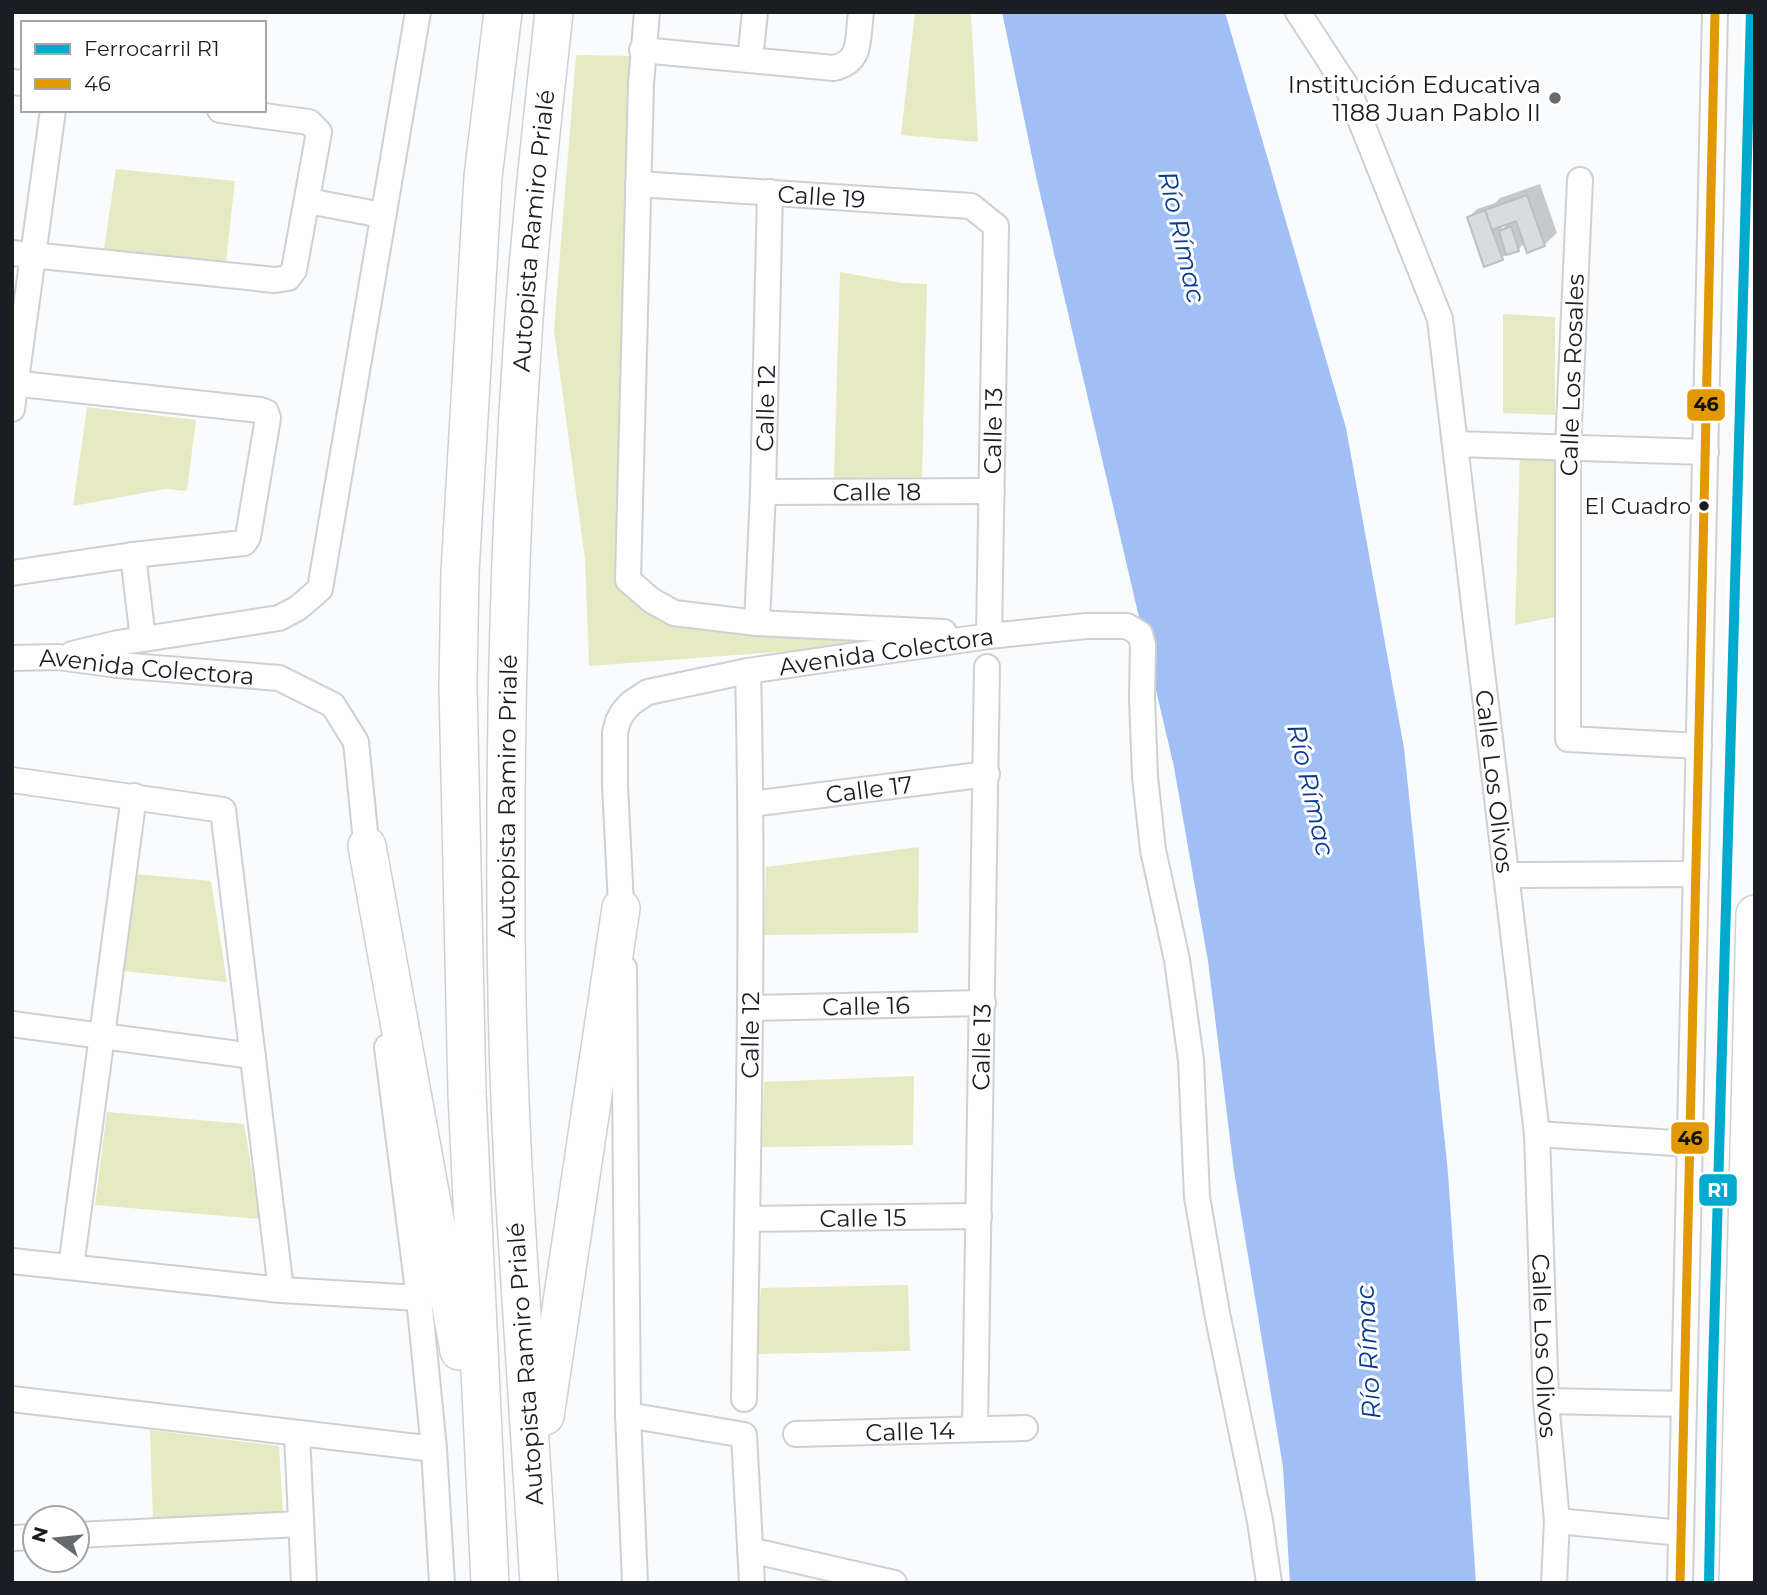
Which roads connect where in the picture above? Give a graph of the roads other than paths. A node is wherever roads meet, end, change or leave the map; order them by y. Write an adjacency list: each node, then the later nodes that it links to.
1 (418, 12): 17 (street)
2 (503, 12): 69 (highway, Autopista Ramiro Prialé)
3 (554, 12): 70 (highway, Autopista Ramiro Prialé)
4 (647, 12): 9 (street)
5 (755, 12): 10 (street)
6 (861, 12): 10 (street)
7 (1298, 12): 22 (street, Calle Los Olivos)
8 (1716, 12): 24 (street)
9 (642, 50): 10 (street); 14 (street)
10 (750, 60)
11 (53, 112): 19 (street)
12 (235, 112): 16 (street)
13 (1580, 180): 23 (street, Calle Los Rosales)
14 (638, 184): 15 (street, Calle 19); 29 (street)
15 (770, 192): 18 (street, Calle 19); 26 (street, Calle 12)
16 (308, 201): 17 (street); 19 (street)
17 (382, 215): 31 (street)
18 (996, 226): 25 (street, Calle 13)
19 (23, 254): 20 (street)
20 (14, 384): 21 (street); 27 (street)
21 (12, 409)
22 (1455, 444): 23 (street); 43 (street, Calle Los Olivos)
23 (1568, 446): 24 (street); 36 (street, Calle Los Rosales)
24 (1706, 452): 36 (street)
25 (992, 491): 26 (street, Calle 18); 30 (street, Calle 13)
26 (764, 492): 29 (street, Calle 12)
27 (133, 555): 28 (street); 31 (street)
28 (12, 573)
29 (757, 623): 30 (street)
30 (989, 636): 35 (street, Avenida Colectora); 83 (street, Avenida Colectora)
31 (143, 639): 32 (street)
32 (58, 657): 33 (street, Avenida Colectora); 41 (street, Avenida Colectora)
33 (13, 664)
34 (987, 667): 37 (street, Calle 13)
35 (748, 671): 40 (street, Calle 12); 44 (street, Avenida Colectora)
36 (1699, 746): 42 (street)
37 (987, 774): 40 (street, Calle 17); 46 (street, Calle 13)
38 (12, 780): 39 (street)
39 (134, 796): 49 (street); 50 (street)
40 (751, 804): 47 (street, Calle 12)
41 (367, 846): 58 (street); 69 (highway)
42 (1696, 874): 43 (street); 52 (street)
43 (1506, 875): 51 (street, Calle Los Olivos)
44 (621, 908): 63 (street); 70 (highway)
45 (1755, 914): 86 (highway)
46 (983, 1003): 47 (street, Calle 16); 53 (street, Calle 13)
47 (750, 1008): 54 (street, Calle 12)
48 (12, 1024): 49 (street)
49 (102, 1035): 50 (street); 56 (street)
50 (253, 1056): 57 (street)
51 (1537, 1134): 52 (street); 61 (street, Calle Los Olivos)
52 (1690, 1144): 62 (street)
53 (979, 1216): 54 (street, Calle 15); 64 (street, Calle 13)
54 (747, 1219): 60 (street, Calle 12)
55 (12, 1261): 56 (street)
56 (71, 1267): 57 (street)
57 (281, 1290): 58 (street)
58 (419, 1298): 68 (street)
59 (12, 1399): 66 (street)
60 (744, 1399)
61 (1546, 1401): 62 (street); 71 (street, Calle Los Olivos)
62 (1684, 1404): 73 (street)
63 (628, 1415): 75 (street); 80 (street)
64 (975, 1429): 65 (street, Calle 14); 67 (street, Calle 14)
65 (1025, 1429)
66 (297, 1434): 68 (street); 72 (street)
67 (796, 1434)
68 (434, 1449): 77 (street)
69 (485, 1490): 78 (highway, Autopista Ramiro Prialé)
70 (534, 1494): 79 (highway, Autopista Ramiro Prialé)
71 (1557, 1521): 73 (street); 84 (street, Calle Los Olivos)
72 (301, 1524): 74 (street); 76 (street)
73 (1681, 1533): 85 (street)
74 (91, 1534)
75 (750, 1550): 81 (street); 82 (street)
76 (304, 1583)
77 (442, 1583)
78 (490, 1583)
79 (539, 1583)
80 (635, 1583)
81 (752, 1583)
82 (894, 1583)
83 (1269, 1583)
84 (1554, 1583)
85 (1680, 1583)
86 (1738, 1583)

